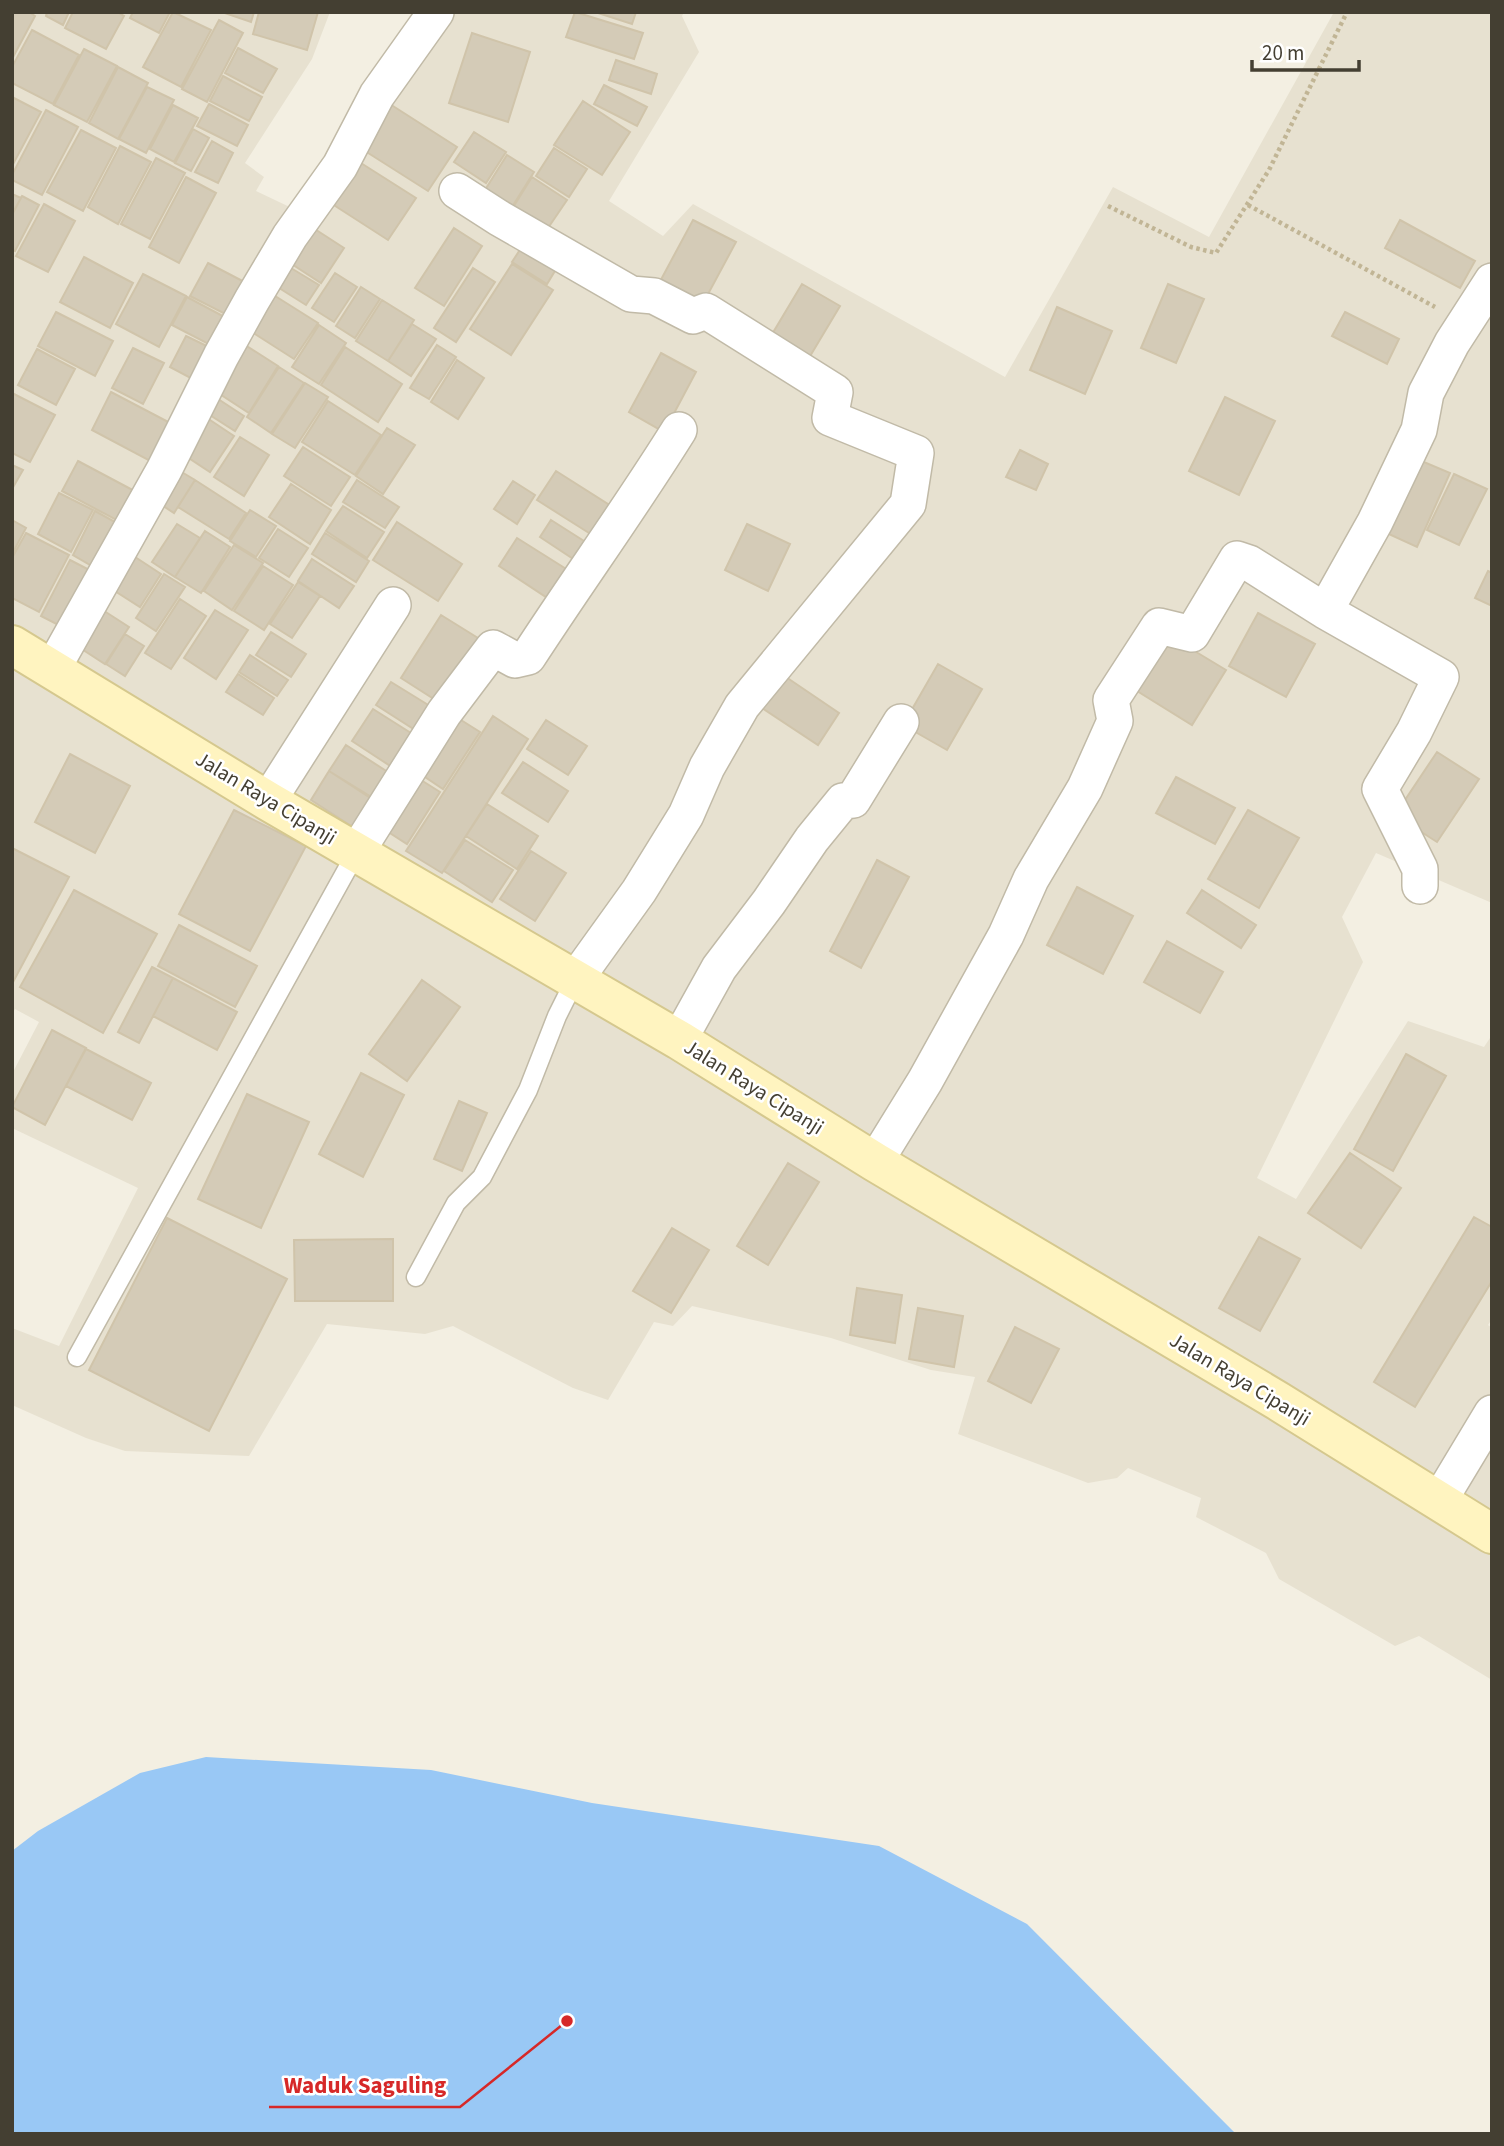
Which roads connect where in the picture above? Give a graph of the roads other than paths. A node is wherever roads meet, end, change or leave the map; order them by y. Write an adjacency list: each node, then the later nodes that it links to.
1 (436, 12): 8 (street)
2 (457, 191): 13 (street)
3 (1492, 281): 6 (street)
4 (679, 429): 11 (street)
5 (393, 606): 10 (street)
6 (1325, 611): 12 (street); 15 (street)
7 (12, 645): 8 (main road, Jalan Raya Cipanji)
8 (53, 668): 10 (main road, Jalan Raya Cipanji)
9 (901, 722): 14 (street)
10 (268, 801): 11 (main road, Jalan Raya Cipanji)
11 (356, 853): 13 (main road, Jalan Raya Cipanji); 17 (lane)
12 (1420, 886)
13 (576, 980): 14 (main road, Jalan Raya Cipanji); 16 (lane)
14 (679, 1040): 15 (main road, Jalan Raya Cipanji)
15 (875, 1162): 19 (main road, Jalan Raya Cipanji)
16 (415, 1277)
17 (77, 1357)
18 (1492, 1413): 19 (street)
19 (1438, 1501): 20 (main road, Jalan Raya Cipanji)
20 (1492, 1534)

